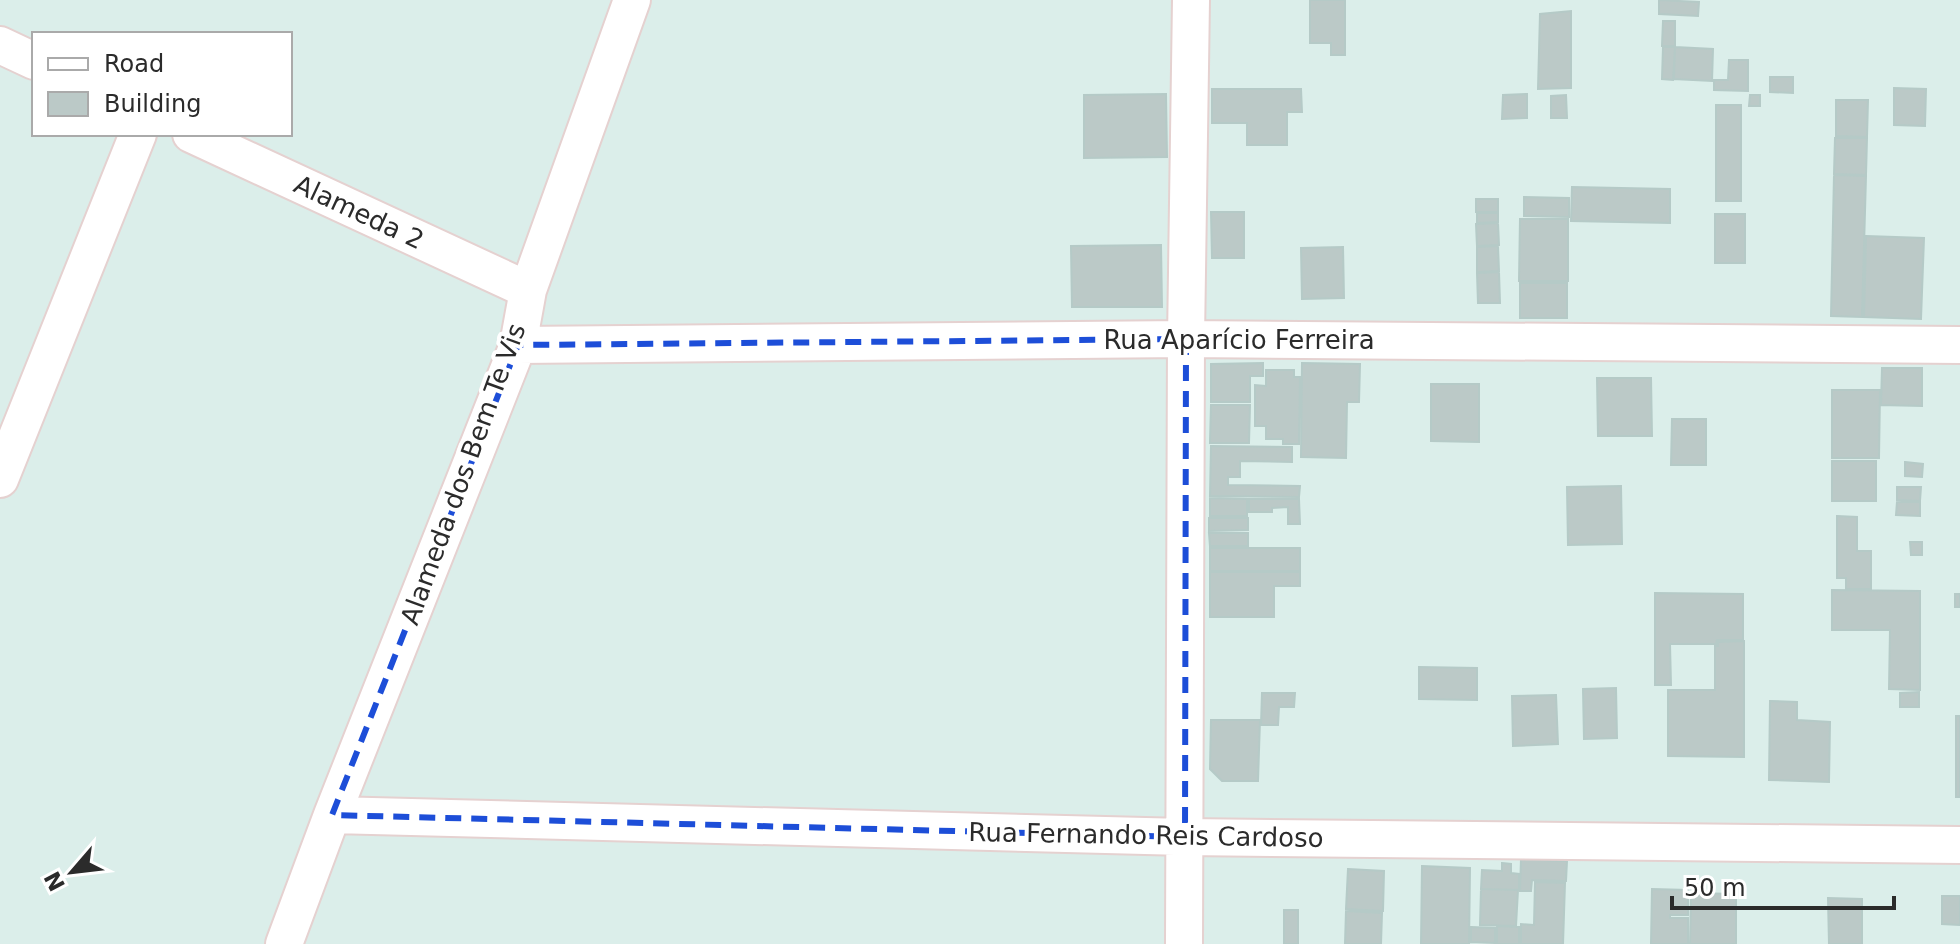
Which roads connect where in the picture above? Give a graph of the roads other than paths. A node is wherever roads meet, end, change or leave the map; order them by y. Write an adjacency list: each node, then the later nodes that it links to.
1 (632, 0): 7 (street, Alameda dos Bem Te Vis)
2 (1191, 0): 8 (street)
3 (0, 45): 4 (street)
4 (32, 60)
5 (137, 136): 11 (street)
6 (195, 136): 7 (street, Alameda 2)
7 (528, 290): 9 (street, Alameda dos Bem Te Vis)
8 (1186, 339): 9 (street, Rua Aparício Ferreira); 10 (street, Rua Aparício Ferreira); 13 (street)
9 (518, 345): 12 (street, Alameda dos Bem Te Vis)
10 (1960, 345)
11 (0, 479)
12 (332, 815): 13 (street, Rua Fernando Reis Cardoso); 15 (street, Alameda dos Bem Te Vis)
13 (1185, 837): 14 (street, Rua Fernando Reis Cardoso); 16 (street)
14 (1960, 845)
15 (284, 944)
16 (1184, 944)

